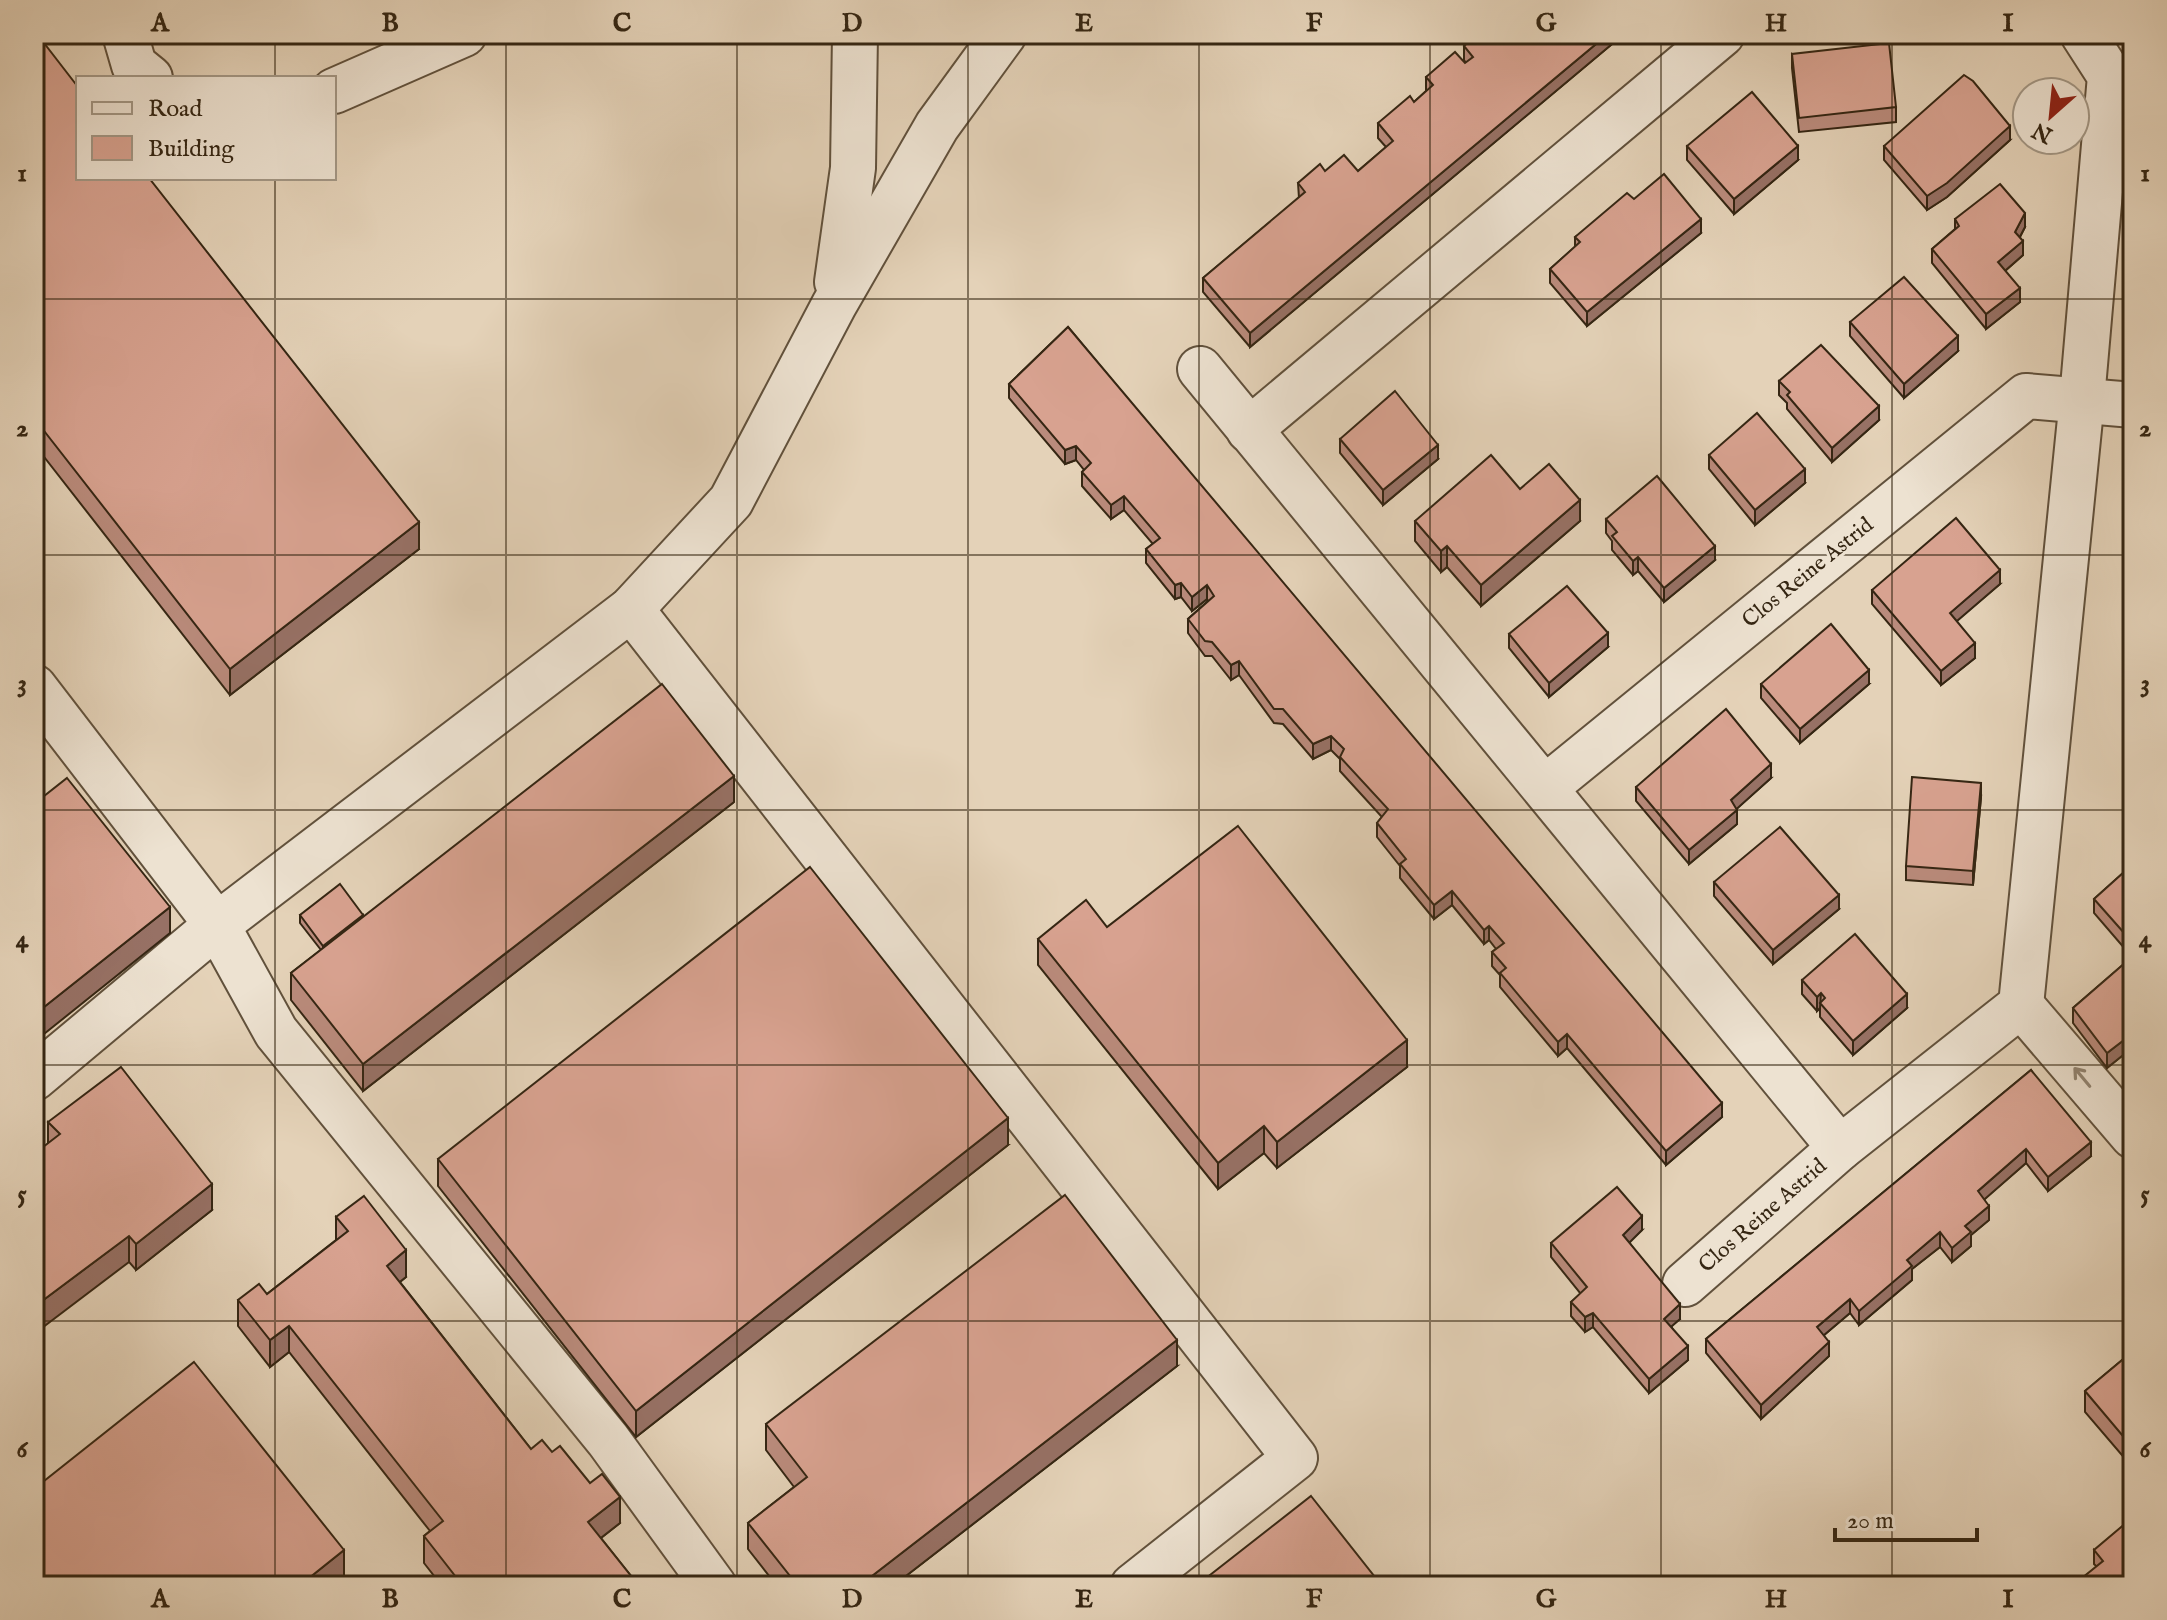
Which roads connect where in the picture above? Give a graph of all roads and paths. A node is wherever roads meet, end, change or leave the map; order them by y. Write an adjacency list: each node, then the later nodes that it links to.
1 (125, 34): 7 (street)
2 (464, 34): 8 (street)
3 (855, 34): 9 (street)
4 (1004, 34): 9 (street)
5 (1722, 34): 13 (street)
6 (2083, 34): 11 (street)
7 (148, 76)
8 (336, 90)
9 (834, 305): 14 (street)
10 (1200, 369): 13 (street, Clos Reine Astrid)
11 (2082, 399): 12 (street, Clos Reine Astrid); 16 (street, Clos Reine Astrid); 18 (street)
12 (2133, 405)
13 (1249, 430): 16 (street, Clos Reine Astrid)
14 (631, 609): 17 (street); 24 (street)
15 (34, 687): 17 (street)
16 (1546, 787): 21 (street, Clos Reine Astrid)
17 (217, 925): 19 (street); 23 (street)
18 (2021, 1005): 20 (street, one-way to 18); 21 (street, Clos Reine Astrid)
19 (34, 1078)
20 (2133, 1136)
21 (1840, 1148): 22 (street, Clos Reine Astrid)
22 (1685, 1284)
23 (714, 1586)
24 (1133, 1586)

